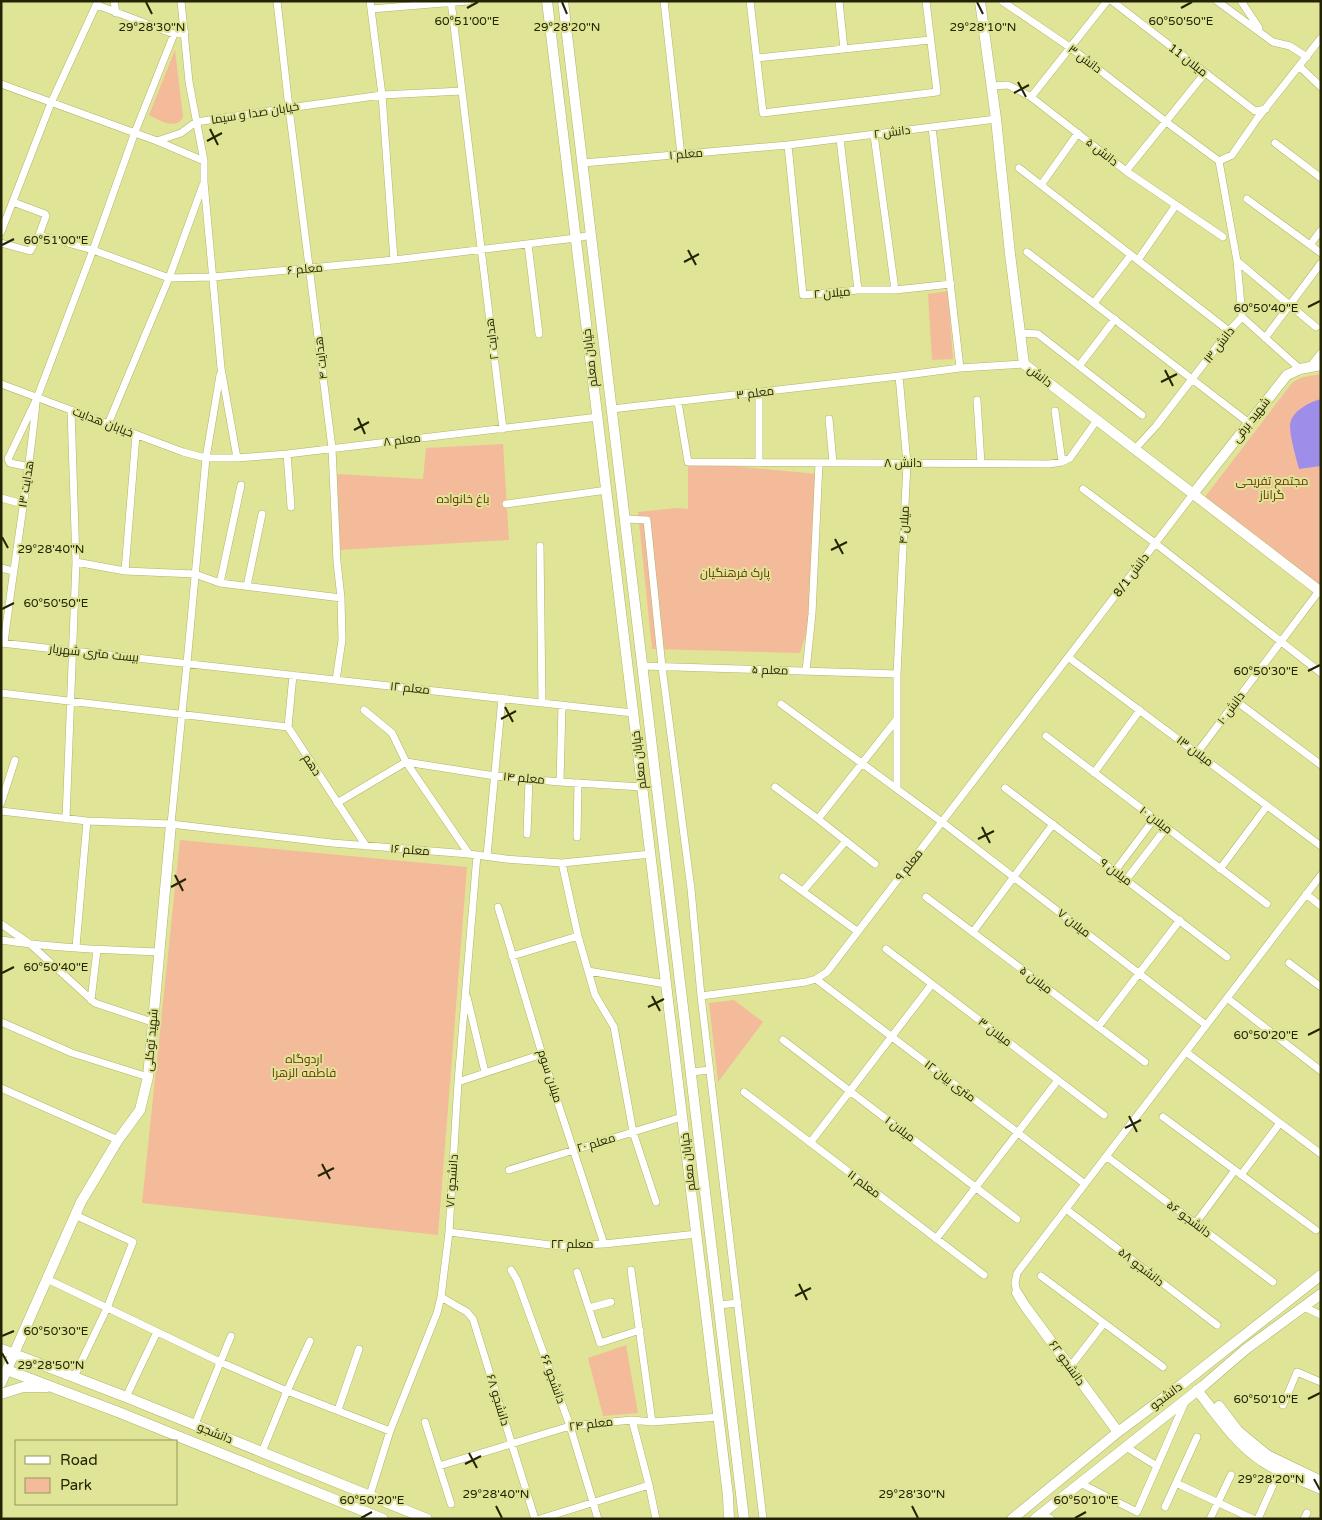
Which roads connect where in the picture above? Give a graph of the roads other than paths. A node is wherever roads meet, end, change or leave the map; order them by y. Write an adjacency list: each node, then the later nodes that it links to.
1 (114, 1): 20 (street)
2 (181, 1): 21 (street)
3 (277, 1): 39 (street, هدایت ۴)
4 (468, 1): 17 (street)
5 (547, 1): 69 (main road, خیابان معلم)
6 (564, 1): 55 (main road, خیابان معلم)
7 (664, 1): 52 (street)
8 (750, 1): 29 (street)
9 (839, 1): 27 (street)
10 (926, 1): 25 (street)
11 (980, 1): 33 (main road, دانش)
12 (1002, 1): 26 (street, دانش ۳)
13 (1107, 1): 26 (street)
14 (1112, 1): 31 (street, میلان 11)
15 (1217, 1): 22 (street)
16 (1241, 1): 22 (street)
17 (452, 2): 19 (street); 35 (street, هدایت ۲)
18 (98, 3): 20 (street); 38 (street)
19 (370, 5): 36 (street)
20 (116, 13): 23 (street)
21 (185, 32): 23 (street); 43 (street)
22 (1262, 32): 28 (street)
23 (174, 34): 45 (street)
24 (1321, 38): 28 (street)
25 (930, 40): 27 (street); 29 (street)
26 (1071, 48): 37 (street); 42 (street, دانش ۳)
27 (844, 49): 29 (street)
28 (1307, 57): 30 (street)
29 (757, 58)
30 (1299, 66): 34 (street); 40 (street)
31 (1205, 73): 40 (street, میلان 11); 42 (street)
32 (1, 84): 38 (street)
33 (992, 86): 37 (street, دانش ۵); 41 (main road, دانش)
34 (1321, 87)
35 (462, 91): 36 (street, خیابان صدا و سیما); 74 (street, هدایت ۲)
36 (382, 96): 39 (street, خیابان صدا و سیما); 78 (street)
37 (1031, 97): 46 (street, دانش ۵)
38 (51, 103): 45 (street); 62 (street)
39 (289, 108): 43 (street, خیابان صدا و سیما); 82 (street, هدایت ۴)
40 (1266, 109): 54 (street)
41 (996, 119): 44 (street, دانش ۲); 94 (main road, دانش)
42 (1165, 121): 54 (street); 57 (street)
43 (196, 122): 49 (street, خیابان صدا و سیما); 53 (street)
44 (932, 128): 47 (street, دانش ۲); 85 (street)
45 (135, 132): 49 (street); 73 (street)
46 (1078, 133): 57 (street, دانش ۵); 60 (street)
47 (874, 135): 48 (street, دانش ۲); 87 (street)
48 (840, 138): 51 (street, دانش ۲); 86 (street)
49 (157, 141): 53 (street)
50 (1275, 143): 58 (street)
51 (788, 145): 52 (street, معلم ۱); 86 (street, میلان ۲)
52 (681, 155): 55 (street, معلم ۱)
53 (204, 161): 59 (street)
54 (1219, 161): 80 (street, دانش ۱۳)
55 (583, 163): 67 (main road, خیابان معلم)
56 (1019, 168): 60 (street)
57 (1126, 171): 63 (street, دانش ۵)
58 (1321, 178)
59 (204, 182): 83 (street); 84 (street)
60 (1041, 185): 77 (street)
61 (1248, 199): 72 (street)
62 (14, 202): 65 (street); 66 (street)
63 (1176, 205): 68 (street); 79 (street)
64 (1321, 230): 72 (street)
65 (1, 232)
66 (39, 235): 70 (street); 73 (street, معلم ۶)
67 (591, 235): 69 (street, معلم ۶); 110 (main road, خیابان معلم)
68 (1223, 237)
69 (576, 238): 71 (street, معلم ۶); 114 (main road, خیابان معلم)
70 (1, 243)
71 (528, 244): 74 (street, معلم ۶); 95 (street)
72 (1310, 244): 76 (street)
73 (93, 250): 84 (street, معلم ۶); 107 (street)
74 (481, 250): 78 (street, معلم ۶); 119 (street, هدایت ۲)
75 (1027, 252): 88 (street)
76 (1321, 253)
77 (1131, 255): 79 (street); 88 (street)
78 (394, 260): 82 (street, معلم ۶)
79 (1138, 260): 93 (street)
80 (1237, 261): 89 (street); 90 (street, دانش ۱۳)
81 (1321, 263): 89 (street)
82 (310, 268): 83 (street, معلم ۶); 121 (street, هدایت ۴)
83 (213, 277): 84 (street, معلم ۶); 101 (street)
84 (169, 278): 118 (street)
85 (951, 284): 87 (street, میلان ۲); 102 (street)
86 (858, 290): 87 (street, میلان ۲)
87 (895, 290)
88 (1094, 303): 91 (street)
89 (1289, 305): 92 (street); 96 (street)
90 (1242, 316): 93 (street, دانش ۱۳); 96 (street)
91 (1115, 319): 99 (street); 104 (street)
92 (1316, 327)
93 (1229, 331): 104 (street, دانش ۱۳)
94 (1020, 333): 98 (main road, دانش); 99 (street)
95 (539, 334)
96 (1265, 338): 100 (street)
97 (1321, 353): 100 (street)
98 (1024, 364): 102 (street, معلم ۳); 116 (main road, دانش)
99 (1079, 366): 113 (street)
100 (1310, 367): 117 (main road, شهید برفی)
101 (221, 368): 124 (street, شهید توکلی); 125 (street)
102 (960, 368): 103 (street, معلم ۳)
103 (899, 376): 106 (street, معلم ۳); 130 (street, میلان ۴)
104 (1193, 378): 117 (street); 122 (street, دانش ۱۳)
105 (1, 384): 107 (street, خیابان هدایت)
106 (759, 392): 109 (street, معلم ۳); 126 (street)
107 (37, 398): 111 (street, خیابان هدایت); 132 (street, هدایت ۱۳); 132 (street)
108 (977, 400): 131 (street)
109 (678, 402): 110 (street, معلم ۳); 126 (street, دانش ۸)
110 (612, 409): 142 (main road, خیابان معلم)
111 (71, 410): 118 (street, خیابان هدایت); 145 (street)
112 (1055, 411): 127 (street)
113 (1142, 416)
114 (598, 418): 119 (street, معلم ۸); 135 (main road, خیابان معلم)
115 (830, 419): 129 (street)
116 (1097, 420): 122 (main road, دانش); 127 (street)
117 (1249, 422): 136 (main road, شهید برفی)
118 (108, 424): 120 (street, خیابان هدایت)
119 (503, 428): 121 (street, معلم ۸)
120 (136, 435): 124 (street, خیابان هدایت); 148 (street)
121 (332, 448): 123 (street, معلم ۸); 153 (street, هدایت ۴)
122 (1135, 449): 136 (main road, دانش)
123 (287, 454): 125 (street, معلم ۸); 140 (street)
124 (206, 458): 125 (street, معلم ۸); 149 (street, شهید توکلی)
125 (237, 458)
126 (760, 462): 128 (street, دانش ۸)
127 (1062, 462): 131 (street, دانش ۸)
128 (819, 463): 129 (street, دانش ۸); 161 (street)
129 (833, 463): 130 (street, دانش ۸)
130 (907, 463): 131 (street, دانش ۸); 163 (street, میلان ۴)
131 (981, 464)
132 (30, 467): 138 (street, هدایت ۱۳)
133 (241, 485): 150 (street)
134 (1083, 489): 143 (street)
135 (606, 490): 139 (street); 175 (main road, خیابان معلم)
136 (1193, 494): 143 (street, دانش 8/1); 152 (main road, دانش)
137 (1, 498): 138 (street)
138 (23, 504): 147 (street, هدایت ۱۳)
139 (506, 504)
140 (291, 507)
141 (262, 514): 151 (street)
142 (625, 520): 159 (main road, خیابان معلم); 160 (street)
143 (1155, 543): 154 (street); 157 (street, دانش 8/1)
144 (540, 546): 170 (street)
145 (76, 562): 148 (street); 156 (street)
146 (1, 568): 147 (street)
147 (13, 571): 155 (street)
148 (125, 571): 149 (street)
149 (195, 574): 150 (street); 158 (street, شهید توکلی)
150 (220, 583): 151 (street)
151 (247, 586): 153 (street)
152 (1320, 591): 154 (street, دانش ۱۰)
153 (341, 598): 165 (street, هدایت ۴)
154 (1281, 642): 162 (street); 168 (street, دانش ۱۰)
155 (2, 643): 156 (street, بیست متری شهریار)
156 (72, 651): 158 (street, بیست متری شهریار); 169 (street)
157 (1068, 656): 174 (street, میلان ۱۳); 202 (street, معلم ۹)
158 (187, 663): 164 (street, معلم ۱۲); 176 (street, شهید توکلی)
159 (643, 666): 160 (street, معلم ۵); 264 (main road, خیابان معلم)
160 (662, 666): 161 (street, معلم ۵); 249 (street)
161 (806, 671): 163 (street, معلم ۵)
162 (1321, 673)
163 (897, 674): 177 (street, میلان ۴)
164 (293, 675): 165 (street, معلم ۱۲); 178 (street)
165 (336, 680): 167 (street, معلم ۱۲)
166 (1, 694): 169 (street)
167 (502, 698): 170 (street, معلم ۱۲); 186 (street)
168 (1236, 701): 180 (street, دانش ۱۰); 184 (street)
169 (70, 702): 176 (street); 198 (street)
170 (542, 702): 172 (street, معلم ۱۲)
171 (782, 704): 183 (street)
172 (562, 705): 175 (street, معلم ۱۲); 188 (street)
173 (364, 710): 182 (street)
174 (1140, 710): 180 (street, میلان ۱۳); 185 (street)
175 (634, 712): 190 (main road, خیابان معلم)
176 (181, 714): 178 (street); 203 (street, شهید توکلی)
177 (897, 719): 183 (street); 192 (street, میلان ۴)
178 (288, 727): 195 (street, دهم)
179 (1046, 736): 185 (street, میلان ۱۰)
180 (1197, 753): 196 (street, میلان ۱۳)
181 (15, 760): 194 (street)
182 (406, 762): 186 (street, معلم ۱۴); 195 (street); 212 (street)
183 (862, 763): 192 (street, میلان ۷); 199 (street)
184 (1321, 765)
185 (1094, 773): 200 (street, میلان ۱۰)
186 (495, 776): 187 (street, معلم ۱۴); 213 (street)
187 (529, 779): 188 (street, معلم ۱۴); 206 (street)
188 (560, 782): 189 (street, معلم ۱۴)
189 (578, 783): 190 (street, معلم ۱۴); 207 (street)
190 (642, 787): 211 (main road, خیابان معلم)
191 (775, 787): 199 (street)
192 (897, 788): 202 (street, میلان ۷)
193 (1005, 788): 204 (street, میلان ۹)
194 (1, 802)
195 (337, 802): 209 (street, دهم)
196 (1267, 806): 210 (street, میلان ۱۳); 216 (street)
197 (1, 811): 198 (street, معلم ۱۶)
198 (66, 819): 201 (street, معلم ۱۶)
199 (818, 819): 208 (street)
200 (1154, 819): 205 (street, میلان ۱۰); 217 (street)
201 (87, 821): 203 (street, معلم ۱۶); 235 (street)
202 (942, 822): 220 (street, میلان ۷); 230 (street, معلم ۹)
203 (171, 824): 209 (street, معلم ۱۶); 238 (main road, شهید توکلی)
204 (1053, 824): 217 (street, میلان ۹); 220 (street)
205 (1166, 828): 216 (street, میلان ۱۰); 221 (street)
206 (527, 834)
207 (577, 837)
208 (846, 842): 215 (street); 222 (street)
209 (366, 846): 212 (street, معلم ۱۶)
210 (1321, 846)
211 (650, 854): 214 (street, معلم ۱۶); 245 (main road, خیابان معلم)
212 (473, 855): 213 (street, معلم ۱۶); 248 (street, دانشجو ۷۲)
213 (487, 856): 214 (street, معلم ۱۶)
214 (562, 862): 232 (street)
215 (875, 864)
216 (1220, 869): 225 (street, میلان ۱۰)
217 (1115, 871): 221 (street, میلان ۹)
218 (1321, 875): 223 (street)
219 (783, 877): 222 (street)
220 (1014, 877): 231 (street); 243 (street, میلان ۷)
221 (1126, 880): 228 (street, میلان ۹)
222 (803, 890): 230 (street)
223 (1306, 894): 226 (street); 250 (street)
224 (926, 897): 231 (street, میلان ۵)
225 (1267, 904)
226 (1321, 906)
227 (498, 907): 239 (street, میلان سوم)
228 (1180, 920): 240 (street, میلان ۹); 243 (street)
229 (1, 924): 234 (street)
230 (858, 932): 244 (street, معلم ۹)
231 (972, 932): 255 (street, میلان ۵)
232 (578, 936): 239 (street); 242 (street)
233 (1, 940): 234 (street)
234 (30, 944): 235 (street); 251 (street)
235 (76, 947): 237 (street)
236 (886, 949): 246 (street, میلان ۳)
237 (97, 950): 238 (street); 251 (street)
238 (159, 952): 253 (main road, شهید توکلی)
239 (512, 956): 259 (street, میلان سوم)
240 (1227, 956)
241 (1289, 963): 247 (street)
242 (588, 970): 245 (street); 275 (street)
243 (1139, 973): 254 (street, میلان ۷); 255 (street)
244 (816, 979): 249 (street); 256 (street, ۱۲ متری بیان)
245 (666, 984): 272 (main road, خیابان معلم)
246 (932, 984): 256 (street); 266 (street, میلان ۳)
247 (1321, 987)
248 (465, 991): 263 (street); 267 (street, دانشجو ۷۲)
249 (702, 996): 261 (street)
250 (1227, 998): 254 (street); 262 (street)
251 (90, 1000): 253 (street)
252 (1, 1022): 265 (street)
253 (152, 1022): 265 (main road, شهید توکلی)
254 (1206, 1025): 258 (street)
255 (1098, 1027): 260 (street, میلان ۵)
256 (891, 1036): 269 (street); 276 (street, ۱۲ متری بیان)
257 (783, 1040): 269 (street, میلان ۱)
258 (1186, 1052): 274 (street); 281 (street)
259 (542, 1054): 263 (street); 279 (street, میلان سوم)
260 (1145, 1062)
261 (710, 1070): 264 (street); 310 (street)
262 (1321, 1071)
263 (485, 1072): 267 (street)
264 (691, 1072): 282 (main road, خیابان معلم)
265 (148, 1077): 277 (main road, شهید توکلی)
266 (1058, 1080): 271 (street, میلان ۳); 276 (street)
267 (458, 1082): 294 (street, دانشجو ۷۲)
268 (1, 1088): 277 (street)
269 (850, 1091): 278 (street); 287 (street, میلان ۱)
270 (744, 1092): 278 (street, معلم ۱۱)
271 (1104, 1116)
272 (682, 1117): 275 (street, معلم ۲۰); 283 (main road, خیابان معلم)
273 (1163, 1117): 285 (street)
274 (1280, 1123): 280 (street); 285 (street)
275 (633, 1132): 279 (street, معلم ۲۰); 288 (street)
276 (1018, 1133): 286 (street, ۱۲ متری بیان); 287 (street)
277 (118, 1140): 290 (main road, شهید توکلی)
278 (810, 1143): 296 (street, معلم ۱۱)
279 (574, 1150): 284 (street, معلم ۲۰); 297 (street, میلان سوم)
280 (1321, 1154)
281 (1106, 1156): 286 (street); 292 (street, دانشجو ۵۶)
282 (702, 1167): 283 (main road); 311 (main road, خیابان معلم)
283 (689, 1168): 295 (main road, خیابان معلم)
284 (509, 1170)
285 (1238, 1172): 292 (street); 293 (street)
286 (1085, 1184): 289 (street)
287 (976, 1187): 291 (street, میلان ۱); 296 (street)
288 (656, 1202)
289 (1066, 1209): 306 (street); 317 (street, دانشجو ۵۸)
290 (75, 1215): 304 (main road, شهید توکلی); 313 (street)
291 (1018, 1219)
292 (1195, 1224): 305 (street, دانشجو ۵۶)
293 (1316, 1230)
294 (448, 1232): 297 (street, معلم ۲۲); 308 (street, دانشجو ۷۲)
295 (697, 1234): 297 (street, معلم ۲۲); 340 (main road, خیابان معلم)
296 (936, 1239): 302 (street, معلم ۱۱)
297 (604, 1244)
298 (511, 1270): 345 (street, دانشجو ۶۶)
299 (631, 1270): 318 (street)
300 (577, 1272): 314 (street)
301 (1321, 1274): 347 (main road, دانشجو)
302 (984, 1275)
303 (1041, 1276): 316 (street)
304 (48, 1279): 313 (street); 324 (main road, شهید توکلی)
305 (1273, 1282)
306 (1017, 1293): 326 (main road, دانشجو ۶۲)
307 (1321, 1294): 312 (main road, دانشجو)
308 (442, 1297): 346 (street, دانشجو ۷۲); 349 (street, دانشجو ۶۸)
309 (611, 1302): 314 (street)
310 (738, 1303): 311 (street); 377 (street)
311 (719, 1305): 363 (main road, خیابان معلم)
312 (1304, 1307): 315 (street); 333 (main road, دانشجو)
313 (106, 1308): 319 (street); 329 (street)
314 (589, 1308): 318 (street)
315 (1321, 1315)
316 (1104, 1323): 326 (street); 327 (street)
317 (1217, 1325)
318 (640, 1330): 343 (street)
319 (157, 1332): 325 (street); 336 (street)
320 (231, 1336): 325 (street)
321 (310, 1341): 334 (street)
322 (360, 1348): 339 (street)
323 (1, 1349): 324 (main road, دانشجو)
324 (14, 1354): 328 (main road, شهید توکلی); 329 (main road, دانشجو)
325 (220, 1362): 334 (street); 344 (street)
326 (1070, 1367): 347 (main road, دانشجو ۶۲)
327 (1163, 1367)
328 (7, 1370): 330 (main road, شهید توکلی); 332 (main road, دانشجو)
329 (74, 1377): 336 (main road, دانشجو)
330 (1, 1382)
331 (1321, 1382): 338 (street)
332 (52, 1386): 335 (main road); 369 (main road, دانشجو)
333 (1200, 1388): 337 (main road, دانشجو); 354 (main road)
334 (287, 1390): 339 (street); 351 (street)
335 (1, 1394)
336 (126, 1397): 344 (main road, دانشجو)
337 (1186, 1399): 350 (main road, دانشجو); 353 (street)
338 (1283, 1405)
339 (338, 1410): 346 (street)
340 (718, 1417): 343 (street, معلم ۲۴); 362 (main road, خیابان معلم)
341 (632, 1420): 343 (street, معلم ۲۴); 345 (street, معلم ۲۴); 359 (street)
342 (424, 1422): 352 (street)
343 (652, 1422)
344 (195, 1424): 351 (main road, دانشجو)
345 (570, 1426): 349 (street, معلم ۲۴); 364 (street, دانشجو ۶۶)
346 (390, 1431): 361 (street, دانشجو ۷۲)
347 (1118, 1432): 378 (main road, دانشجو)
348 (1196, 1437): 358 (street)
349 (511, 1444): 352 (street, معلم ۲۴); 371 (street, دانشجو ۶۸)
350 (1126, 1447): 353 (street); 357 (main road, دانشجو)
351 (262, 1452): 361 (main road, دانشجو)
352 (439, 1466): 366 (street)
353 (1157, 1466): 357 (street)
354 (1281, 1467): 356 (main road); 360 (main road); 381 (street)
355 (1231, 1475): 365 (street)
356 (1321, 1481)
357 (1080, 1483): 368 (main road, دانشجو)
358 (1176, 1483): 365 (street); 367 (street)
359 (649, 1485): 364 (street); 374 (street)
360 (1321, 1489)
361 (370, 1495): 370 (main road, دانشجو)
362 (728, 1496): 363 (main road); 375 (main road, خیابان معلم)
363 (742, 1496): 376 (main road, خیابان معلم)
364 (593, 1502): 372 (street); 373 (street, دانشجو ۶۶)
365 (1218, 1503): 379 (street); 380 (street)
366 (451, 1504)
367 (1165, 1508)
368 (1042, 1517)
369 (383, 1519)
370 (427, 1519)
371 (535, 1519)
372 (540, 1519)
373 (598, 1519)
374 (656, 1519)
375 (730, 1519)
376 (744, 1519)
377 (763, 1519)
378 (1012, 1519)
379 (1210, 1519)
380 (1253, 1519)
381 (1258, 1519)

